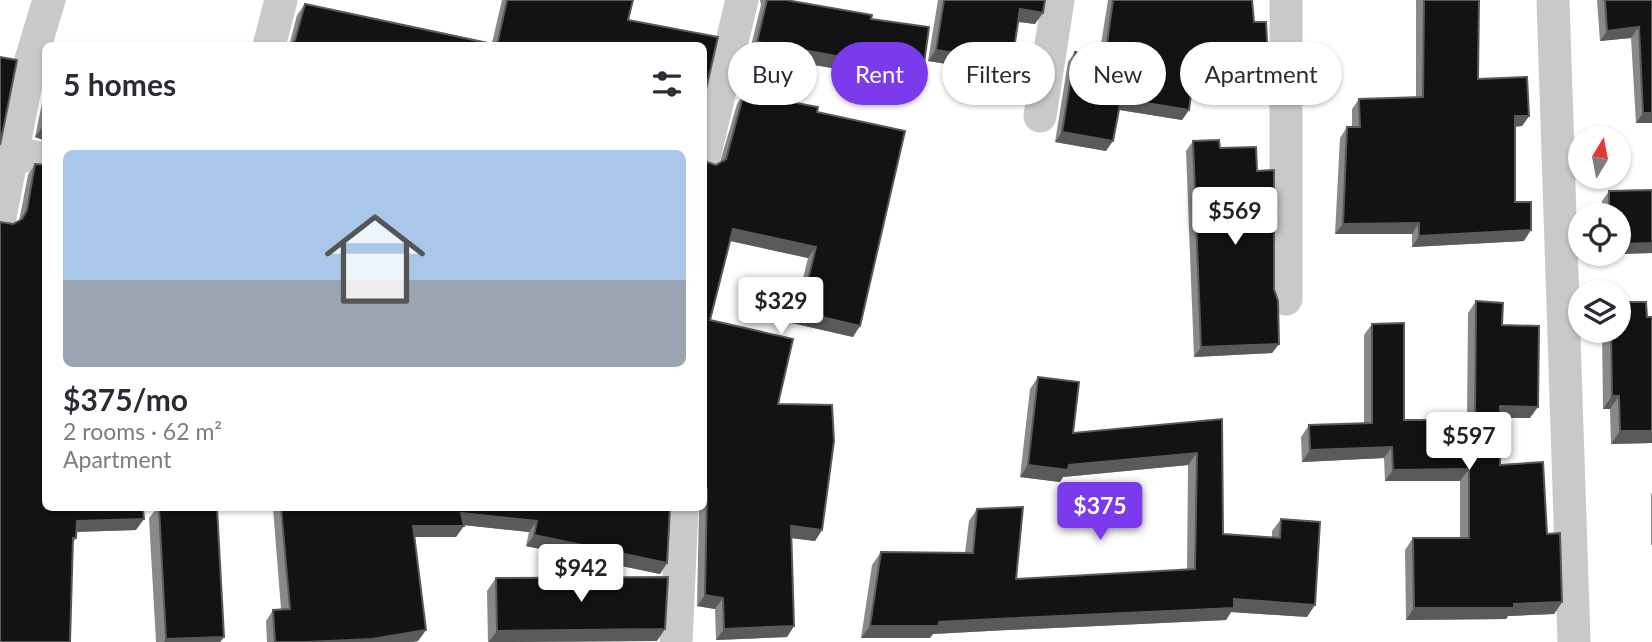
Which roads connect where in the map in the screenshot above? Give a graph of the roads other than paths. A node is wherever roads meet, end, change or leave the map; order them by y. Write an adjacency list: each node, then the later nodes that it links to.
1 (49, 0): 10 (street)
2 (281, 0): 7 (street)
3 (742, 0): 9 (street)
4 (1058, 0): 8 (street)
5 (1286, 0): 13 (street)
6 (1553, 0): 16 (street)
7 (270, 42)
8 (1040, 116)
9 (707, 145)
10 (13, 152): 11 (street); 12 (street)
11 (42, 158)
12 (0, 217)
13 (1286, 299)
14 (682, 511): 15 (street)
15 (676, 642)
16 (1574, 642)

